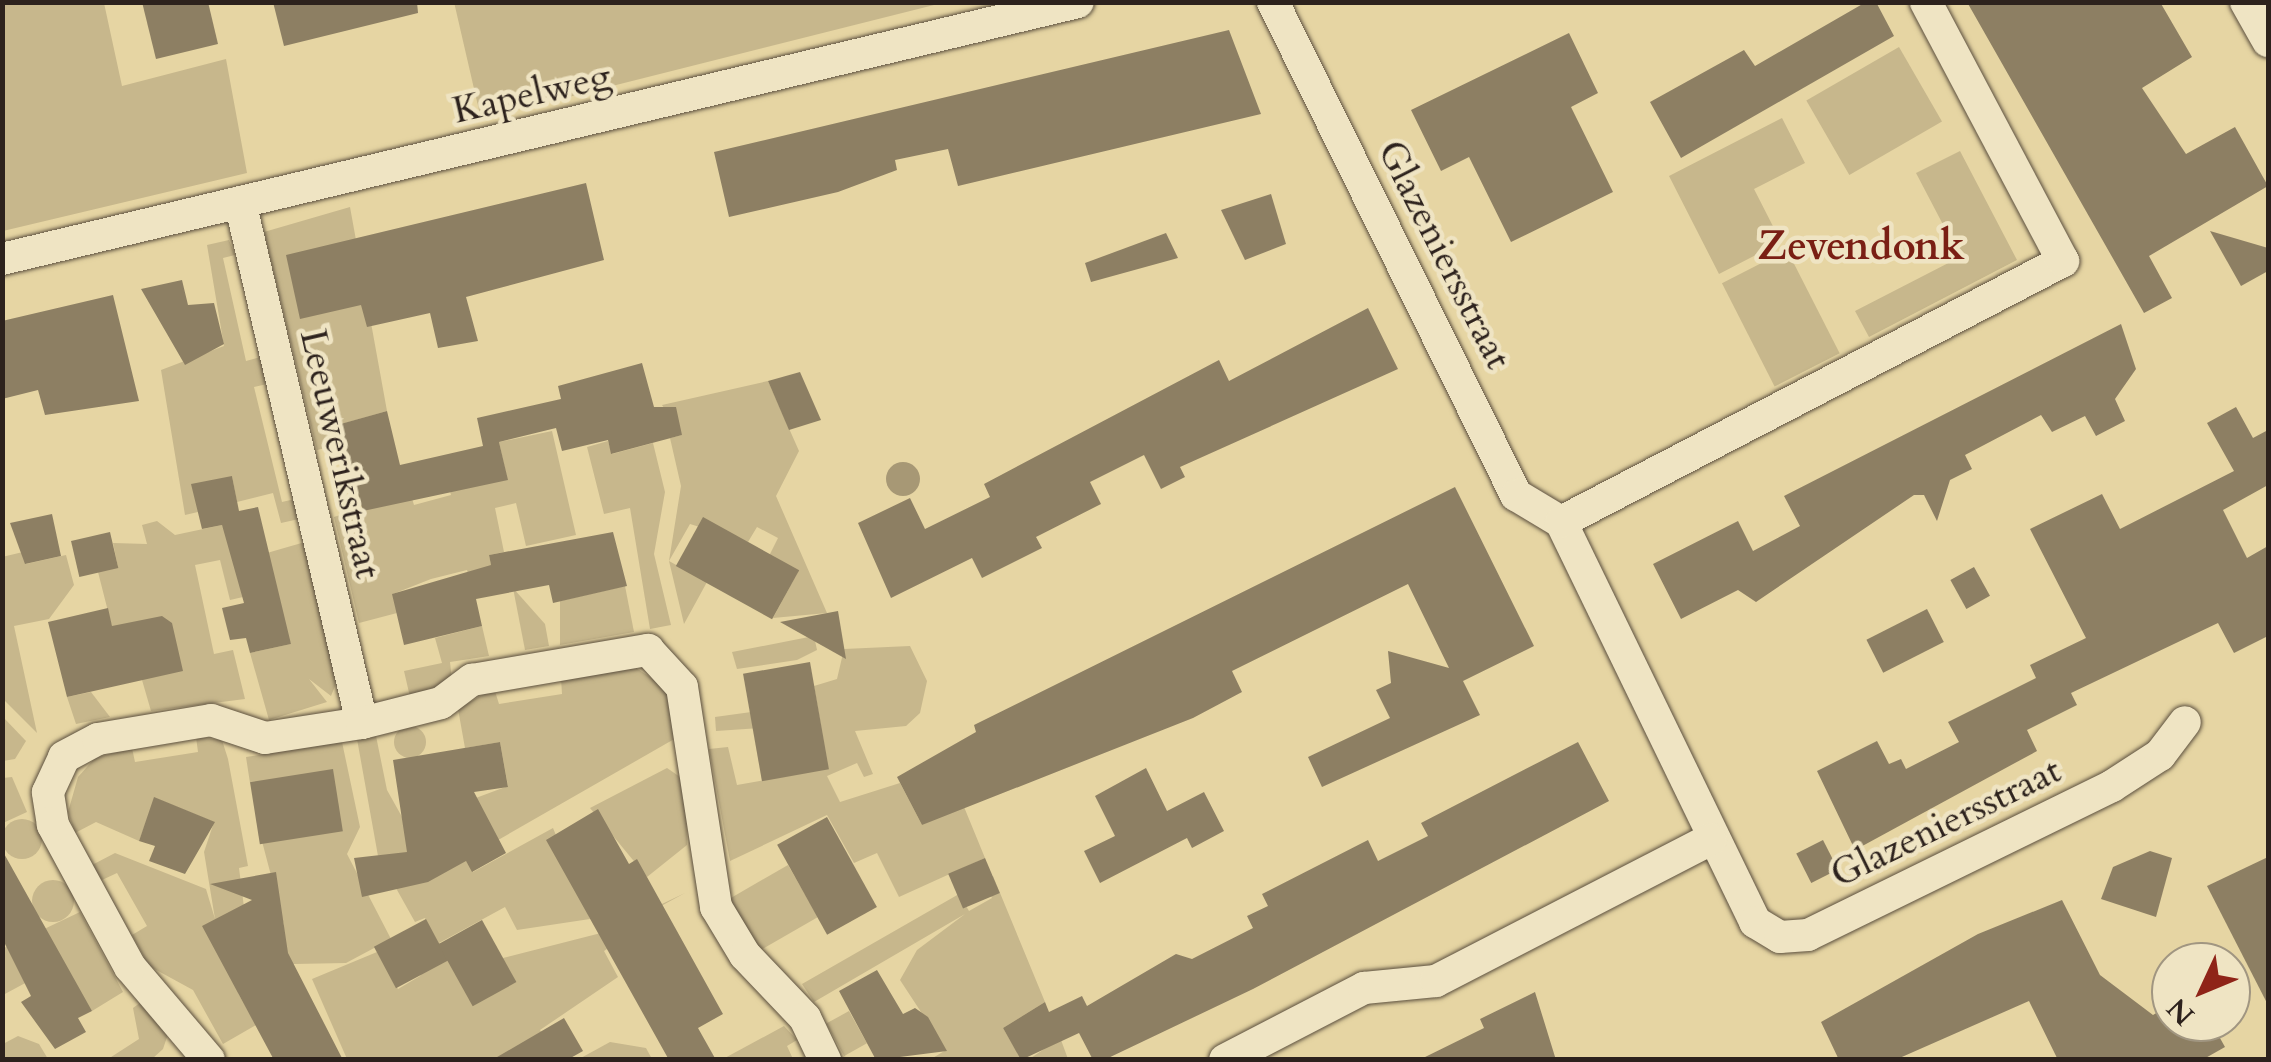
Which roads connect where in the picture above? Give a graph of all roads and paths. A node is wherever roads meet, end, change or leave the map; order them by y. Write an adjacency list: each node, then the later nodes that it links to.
1 (1078, 2): 6 (street, Kapelweg)
2 (1273, 2): 8 (street, Glazeniersstraat)
3 (1926, 2): 8 (street)
4 (2246, 2): 5 (street)
5 (2268, 41)
6 (240, 202): 7 (street, Kapelweg); 10 (street, Leeuwerikstraat)
7 (2, 258)
8 (1562, 522): 11 (street, Glazeniersstraat)
9 (2185, 722): 11 (street, Glazeniersstraat)
10 (362, 724): 12 (street); 13 (street)
11 (1711, 839): 14 (street)
12 (195, 1055)
13 (825, 1060)
14 (1225, 1060)

